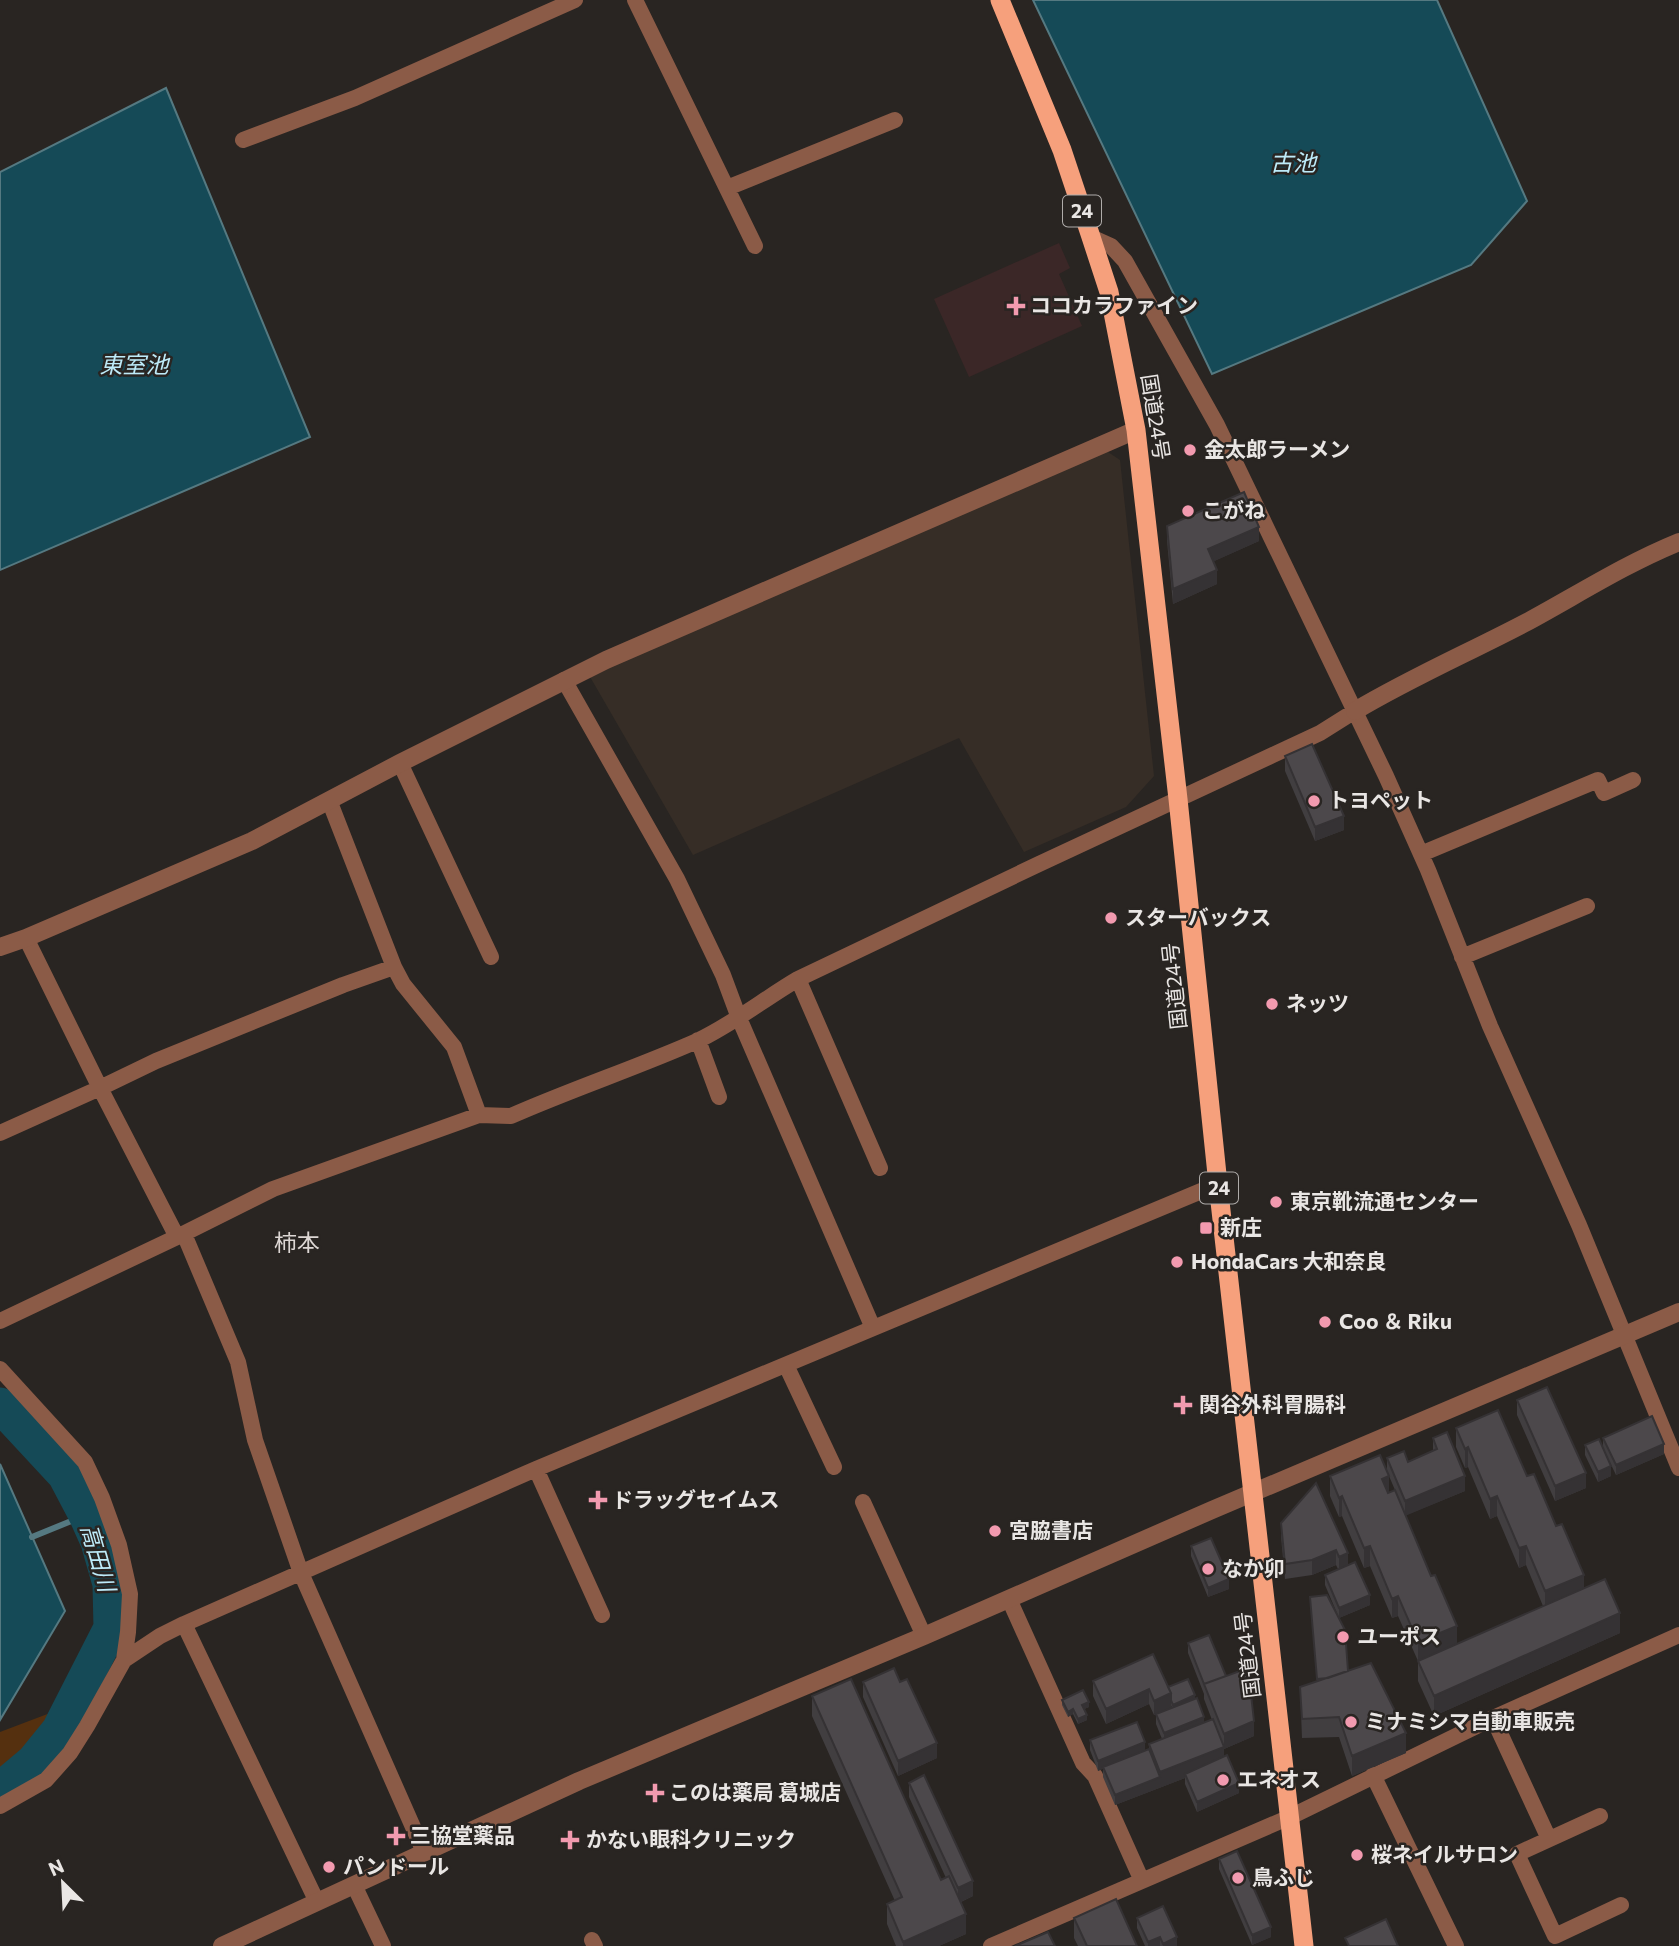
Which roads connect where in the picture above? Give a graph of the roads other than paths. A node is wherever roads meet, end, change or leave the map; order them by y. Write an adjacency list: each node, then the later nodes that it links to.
1 (575, 0): 5 (street)
2 (635, 0): 6 (street)
3 (1000, 0): 7 (highway, 国道24号 / 24)
4 (895, 120): 6 (street)
5 (243, 140)
6 (727, 188): 8 (street)
7 (1091, 237): 9 (highway, 国道24号 / 24); 12 (street)
8 (755, 246)
9 (1136, 430): 11 (street); 15 (highway, 国道24号 / 24)
10 (1679, 542): 12 (street)
11 (564, 680): 13 (street); 25 (street)
12 (1354, 711): 15 (street); 17 (street)
13 (400, 763): 16 (street); 21 (street)
14 (1633, 780): 17 (street)
15 (1178, 799): 24 (street); 32 (highway, 国道24号 / 24)
16 (329, 800): 19 (street); 23 (street)
17 (1421, 854): 22 (street)
18 (1587, 906): 22 (street)
19 (26, 938): 20 (street); 27 (street)
20 (0, 947)
21 (491, 957)
22 (1462, 957): 37 (street)
23 (394, 967): 27 (street); 29 (street)
24 (798, 979): 25 (street); 31 (street)
25 (739, 1018): 26 (street); 36 (street)
26 (698, 1040): 28 (street); 29 (street)
27 (100, 1088): 30 (street); 33 (street)
28 (719, 1097)
29 (479, 1115): 33 (street)
30 (0, 1133)
31 (880, 1168)
32 (1218, 1184): 36 (street); 43 (highway, 国道24号 / 24)
33 (180, 1236): 35 (street); 45 (street)
34 (1679, 1312): 37 (street)
35 (0, 1321)
36 (873, 1328): 38 (street)
37 (1623, 1336): 41 (street); 43 (street)
38 (786, 1364): 40 (street); 42 (street)
39 (0, 1369): 51 (street)
40 (834, 1467)
41 (1679, 1468)
42 (536, 1469): 45 (street); 47 (street)
43 (1252, 1493): 46 (street); 56 (highway, 国道24号 / 24)
44 (863, 1502): 50 (street)
45 (301, 1573): 48 (street); 58 (street)
46 (1009, 1599): 50 (street); 59 (street)
47 (602, 1615)
48 (184, 1624): 51 (street); 61 (street)
49 (1679, 1635): 52 (street)
50 (924, 1636): 58 (street)
51 (124, 1660): 54 (street)
52 (1493, 1718): 53 (street); 57 (street)
53 (1373, 1775): 56 (street); 67 (street)
54 (0, 1806)
55 (1600, 1815): 57 (street)
56 (1290, 1816): 59 (street); 66 (highway, 国道24号 / 24)
57 (1549, 1839): 62 (street)
58 (424, 1852): 60 (street)
59 (1142, 1881): 65 (street)
60 (354, 1885): 61 (street); 64 (street)
61 (317, 1902): 63 (street)
62 (1621, 1905)
63 (222, 1946)
64 (383, 1946)
65 (990, 1946)
66 (1304, 1946)
67 (1456, 1946)

